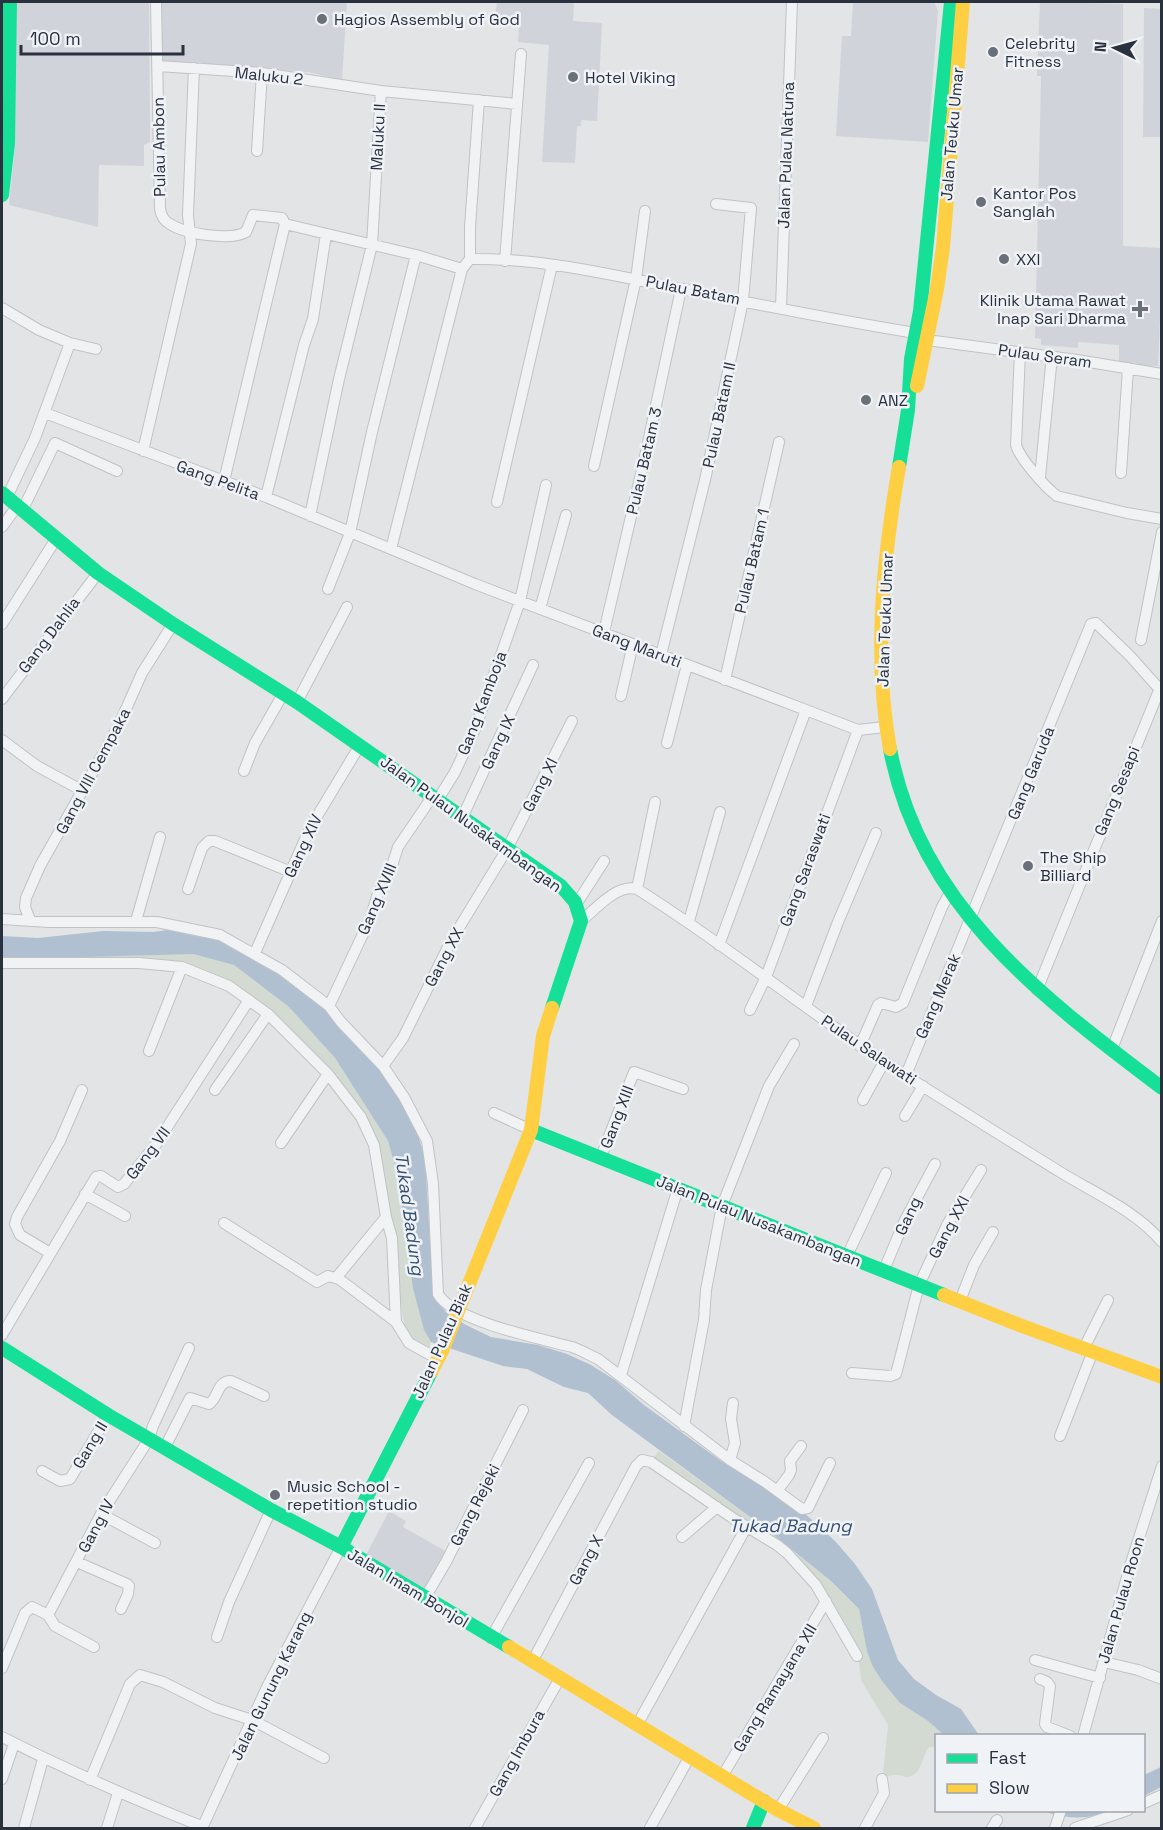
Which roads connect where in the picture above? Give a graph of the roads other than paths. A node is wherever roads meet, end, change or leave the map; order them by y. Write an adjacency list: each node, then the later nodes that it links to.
1 (10, 2): 14 (main road)
2 (156, 2): 7 (street, Pulau Ambon)
3 (792, 2): 31 (street, Jalan Pulau Natuna)
4 (951, 2): 32 (main road, Jalan Teuku Umar)
5 (963, 2): 32 (main road, Jalan Teuku Umar)
6 (521, 54): 12 (street)
7 (158, 66): 8 (street, Maluku 2); 19 (street, Pulau Ambon)
8 (194, 68): 9 (street, Maluku 2); 19 (street)
9 (262, 73): 10 (street, Maluku 2); 13 (street)
10 (381, 91): 11 (street, Maluku II); 21 (street, Maluku II)
11 (479, 100): 12 (street, Maluku II); 23 (street)
12 (518, 104): 24 (street)
13 (258, 151)
14 (4, 170): 15 (main road)
15 (2, 195)
16 (716, 204): 29 (street, Pulau Batam II)
17 (645, 211): 27 (street)
18 (285, 224): 19 (street, Pulau Ambon); 20 (street, Pulau Ambon); 46 (street)
19 (191, 233): 41 (street)
20 (326, 234): 21 (street, Pulau Ambon); 48 (street)
21 (372, 245): 22 (street, Pulau Ambon); 52 (street, Maluku II)
22 (416, 255): 26 (street, Pulau Ambon); 56 (street)
23 (470, 259): 24 (street, Pulau Batam); 26 (street)
24 (505, 261): 25 (street, Pulau Batam)
25 (552, 265): 27 (street, Pulau Batam); 50 (street)
26 (462, 269): 58 (street)
27 (636, 279): 28 (street, Pulau Batam); 42 (street)
28 (681, 289): 29 (street, Pulau Batam); 66 (street, Pulau Batam 3)
29 (744, 301): 31 (street, Pulau Batam); 69 (street, Pulau Batam II)
30 (2, 308): 33 (street)
31 (781, 308): 32 (street, Pulau Batam)
32 (923, 329): 35 (street, Pulau Seram); 80 (main road, Jalan Teuku Umar)
33 (70, 343): 34 (street); 39 (street)
34 (96, 349)
35 (1020, 352): 36 (street, Pulau Seram); 45 (street)
36 (1052, 356): 37 (street, Pulau Seram); 45 (street)
37 (1128, 368): 38 (street, Pulau Seram); 44 (street)
38 (1161, 374)
39 (45, 413): 41 (street, Gang Pelita); 49 (street)
40 (778, 442): 72 (street, Pulau Batam 1)
41 (143, 452): 46 (street, Gang Pelita)
42 (594, 466)
43 (117, 471): 49 (street)
44 (1121, 473)
45 (1040, 477): 53 (street)
46 (224, 481): 48 (street, Gang Pelita)
47 (546, 485): 61 (street, Gang Kamboja)
48 (266, 497): 52 (street, Gang Pelita)
49 (13, 501): 54 (street); 57 (main road, Jalan Pulau Nusakambangan)
50 (497, 502)
51 (566, 515): 63 (street)
52 (310, 516): 56 (street, Gang Pelita)
53 (1161, 519)
54 (2, 527)
55 (1161, 532): 67 (street)
56 (350, 533): 58 (street, Gang Pelita); 60 (street)
57 (56, 539): 59 (main road, Jalan Pulau Nusakambangan); 64 (street)
58 (391, 549): 61 (street, Gang Maruti)
59 (98, 573): 65 (main road, Jalan Pulau Nusakambangan); 76 (street, Gang Dahlia)
60 (328, 589)
61 (520, 601): 63 (street, Gang Maruti); 87 (street, Gang Kamboja)
62 (347, 607): 77 (street)
63 (540, 609): 66 (street, Gang Maruti)
64 (2, 624)
65 (173, 624): 73 (main road, Jalan Pulau Nusakambangan); 86 (street, Gang VIII Cempaka)
66 (604, 632): 68 (street, Gang Maruti)
67 (1141, 640)
68 (633, 644): 69 (street, Gang Maruti); 75 (street)
69 (662, 655): 71 (street, Gang Maruti)
70 (533, 665): 90 (street, Gang IX)
71 (687, 665): 72 (street, Gang Maruti); 83 (street)
72 (725, 680): 78 (street, Gang Maruti)
73 (283, 693): 77 (main road, Jalan Pulau Nusakambangan); 85 (street)
74 (1160, 693): 100 (street, Gang Garuda); 112 (street, Gang Sesapi)
75 (621, 696)
76 (2, 699)
77 (297, 702): 84 (main road, Jalan Pulau Nusakambangan)
78 (806, 710): 81 (street, Gang Maruti); 107 (street)
79 (572, 721): 93 (street, Gang XI)
80 (885, 727): 81 (street, Gang Maruti); 98 (main road, Jalan Teuku Umar)
81 (858, 730): 111 (street, Gang Saraswati)
82 (2, 740): 86 (street)
83 (667, 743)
84 (360, 745): 87 (main road, Jalan Pulau Nusakambangan); 95 (street, Gang XIV)
85 (244, 771)
86 (83, 791): 102 (street, Gang VIII Cempaka)
87 (434, 799): 90 (main road, Jalan Pulau Nusakambangan); 114 (street, Gang XVIII)
88 (655, 802): 97 (street)
89 (720, 812): 105 (street)
90 (462, 818): 93 (main road, Jalan Pulau Nusakambangan)
91 (876, 833): 115 (street)
92 (160, 837): 103 (street)
93 (507, 849): 99 (main road, Jalan Pulau Nusakambangan); 123 (street, Gang XX)
94 (604, 861): 99 (street)
95 (291, 872): 96 (street); 108 (street, Gang XIV)
96 (189, 888)
97 (637, 889): 104 (street); 105 (street, Pulau Salawati)
98 (951, 891): 100 (main road, Jalan Teuku Umar); 119 (street)
99 (577, 903): 104 (main road, Jalan Pulau Nusakambangan)
100 (971, 918): 112 (main road, Jalan Teuku Umar); 125 (street, Gang Merak)
101 (2, 919): 102 (street)
102 (30, 920): 103 (street)
103 (136, 921): 108 (street)
104 (581, 921): 134 (main road)
105 (689, 921): 107 (street, Pulau Salawati)
106 (1161, 921): 120 (street)
107 (719, 945): 111 (street, Pulau Salawati)
108 (255, 953): 114 (street)
109 (2, 963): 110 (street)
110 (182, 966): 113 (street); 121 (street)
111 (766, 977): 115 (street, Pulau Salawati); 116 (street, Gang Saraswati)
112 (1037, 990): 120 (main road, Jalan Teuku Umar)
113 (249, 1000): 117 (street); 141 (street, Gang VII)
114 (329, 1006): 123 (street)
115 (806, 1006): 119 (street, Pulau Salawati)
116 (750, 1010)
117 (268, 1014): 124 (street); 130 (street)
118 (794, 1044): 142 (street)
119 (860, 1046): 122 (street, Pulau Salawati)
120 (1112, 1049): 127 (main road, Jalan Teuku Umar)
121 (149, 1051)
122 (884, 1062): 125 (street, Pulau Salawati); 131 (street)
123 (383, 1066): 155 (street)
124 (328, 1074): 135 (street); 144 (street)
125 (906, 1075): 126 (street, Pulau Salawati)
126 (923, 1086): 133 (street); 147 (street, Pulau Salawati)
127 (1161, 1088)
128 (683, 1089): 136 (street, Gang XIII)
129 (82, 1090): 148 (street)
130 (215, 1090)
131 (863, 1100)
132 (494, 1113): 134 (street)
133 (905, 1116)
134 (531, 1130): 136 (main road, Jalan Pulau Nusakambangan); 155 (main road, Jalan Pulau Biak)
135 (280, 1143)
136 (602, 1157): 140 (main road, Jalan Pulau Nusakambangan)
137 (935, 1164): 150 (street, Gang)
138 (981, 1170): 152 (street, Gang XXI)
139 (886, 1173): 149 (street)
140 (678, 1188): 142 (main road, Jalan Pulau Nusakambangan); 163 (street)
141 (85, 1194): 143 (street); 148 (street, Gang VII)
142 (722, 1206): 149 (main road, Jalan Pulau Nusakambangan); 169 (street)
143 (125, 1216)
144 (386, 1217): 151 (street); 156 (street)
145 (225, 1223): 151 (street)
146 (993, 1232): 154 (street)
147 (1160, 1234)
148 (50, 1253): 157 (street, Gang VII)
149 (847, 1256): 150 (main road, Jalan Pulau Nusakambangan)
150 (884, 1270): 152 (main road, Jalan Pulau Nusakambangan)
151 (336, 1278): 156 (street)
152 (919, 1285): 154 (main road, Jalan Pulau Nusakambangan); 162 (street, Gang XXI)
153 (1108, 1300): 160 (street)
154 (960, 1301): 160 (main road, Jalan Pulau Nusakambangan)
155 (457, 1313): 161 (main road, Jalan Pulau Biak); 163 (street)
156 (396, 1322): 161 (street)
157 (2, 1335)
158 (2, 1348): 168 (main road, Jalan Imam Bonjol)
159 (189, 1348): 171 (street, Gang IV)
160 (1088, 1349): 164 (main road, Jalan Pulau Nusakambangan); 170 (street)
161 (440, 1355): 186 (main road, Jalan Pulau Biak)
162 (852, 1373)
163 (621, 1375): 169 (street)
164 (1161, 1377)
165 (264, 1396): 173 (street)
166 (733, 1403): 174 (street)
167 (523, 1410): 188 (street, Gang Rejeki)
168 (108, 1415): 171 (main road, Jalan Imam Bonjol); 178 (street, Gang II)
169 (684, 1426): 174 (street)
170 (1060, 1436)
171 (149, 1439): 173 (main road, Jalan Imam Bonjol); 182 (street, Gang IV)
172 (801, 1446): 179 (street)
173 (165, 1447): 181 (main road, Jalan Imam Bonjol)
174 (730, 1460): 179 (street)
175 (589, 1462): 193 (street)
176 (830, 1463): 179 (street)
177 (1161, 1466): 198 (street, Jalan Pulau Roon)
178 (42, 1471)
179 (777, 1491)
180 (717, 1507): 183 (street); 184 (street); 197 (street, Gang X)
181 (271, 1510): 186 (main road, Jalan Imam Bonjol); 192 (street)
182 (101, 1514): 185 (street); 187 (street, Gang IV)
183 (747, 1526): 189 (street); 205 (street)
184 (682, 1537)
185 (155, 1543)
186 (340, 1547): 188 (main road, Jalan Imam Bonjol); 204 (street, Jalan Gunung Karang)
187 (77, 1562): 190 (street); 191 (street, Gang IV)
188 (425, 1598): 193 (main road, Jalan Imam Bonjol)
189 (826, 1601): 195 (street); 214 (street, Gang Ramayana XII)
190 (121, 1609)
191 (48, 1615): 194 (street); 199 (street)
192 (217, 1637)
193 (492, 1638): 197 (main road, Jalan Imam Bonjol)
194 (94, 1647)
195 (857, 1656)
196 (1035, 1660): 201 (street)
197 (532, 1662): 200 (main road, Jalan Imam Bonjol)
198 (1104, 1662): 201 (street, Jalan Pulau Roon); 203 (street)
199 (2, 1668)
200 (560, 1678): 205 (main road, Jalan Imam Bonjol); 228 (street, Gang Imbura)
201 (1100, 1678): 207 (street, Jalan Pulau Roon)
202 (1040, 1679): 206 (street)
203 (1161, 1679)
204 (252, 1720): 212 (street); 217 (street); 225 (street, Jalan Gunung Karang)
205 (638, 1725): 211 (main road, Jalan Imam Bonjol)
206 (1065, 1734)
207 (1084, 1734)
208 (2, 1737): 210 (street, Jalan Gunung Karang)
209 (823, 1738): 222 (street)
210 (14, 1744): 213 (street, Jalan Gunung Karang); 215 (street)
211 (690, 1756): 214 (main road, Jalan Imam Bonjol); 229 (street)
212 (324, 1758)
213 (44, 1759): 217 (street, Jalan Gunung Karang); 226 (street)
214 (723, 1775): 220 (main road, Jalan Imam Bonjol)
215 (2, 1779)
216 (882, 1779): 232 (street)
217 (90, 1780): 218 (street, Jalan Gunung Karang)
218 (118, 1793): 225 (street, Jalan Gunung Karang); 227 (street)
219 (1161, 1795): 221 (street)
220 (764, 1801): 222 (main road, Jalan Imam Bonjol); 230 (main road)
221 (1145, 1802)
222 (778, 1810): 231 (main road, Jalan Imam Bonjol)
223 (1060, 1812): 233 (street)
224 (1122, 1812): 234 (street)
225 (202, 1827)
226 (24, 1828)
227 (107, 1828)
228 (476, 1828)
229 (650, 1828)
230 (753, 1828)
231 (814, 1828)
232 (865, 1828)
233 (1055, 1828)
234 (1076, 1828)

